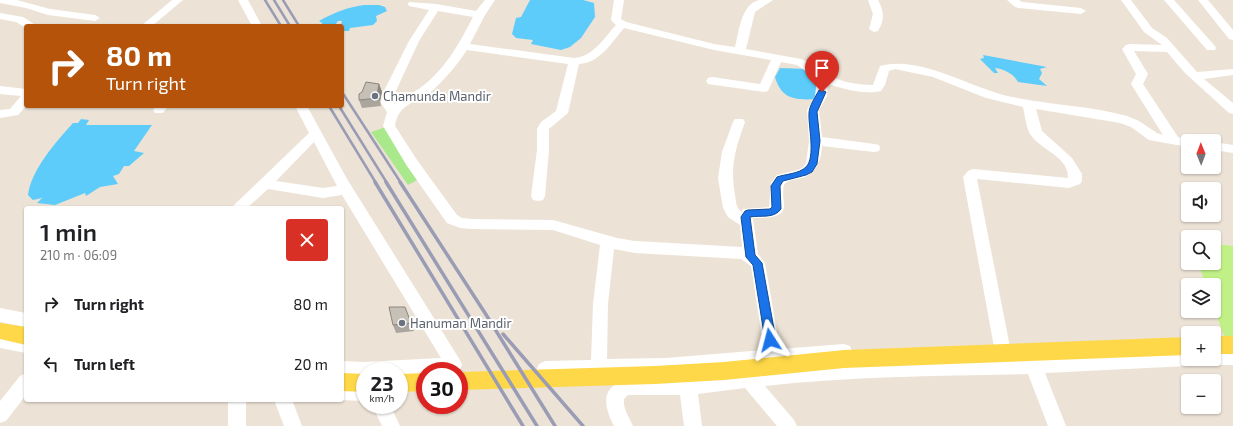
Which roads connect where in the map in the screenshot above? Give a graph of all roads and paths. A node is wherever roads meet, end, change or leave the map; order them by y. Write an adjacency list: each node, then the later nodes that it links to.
1 (1, 0): 14 (street)
2 (178, 0): 21 (street)
3 (243, 0): 22 (street)
4 (490, 0): 16 (street)
5 (619, 0): 23 (street)
6 (768, 0): 29 (street)
7 (873, 0): 24 (street)
8 (1012, 0): 15 (street)
9 (1126, 0): 28 (street)
10 (1169, 0): 27 (street)
11 (1203, 0): 25 (street)
12 (413, 4): 13 (street)
13 (436, 7): 16 (street); 43 (street)
14 (36, 8): 18 (street); 19 (street)
15 (1080, 11)
16 (480, 14): 26 (street)
17 (0, 16): 19 (street)
18 (95, 18)
19 (19, 19): 20 (street)
20 (26, 24)
21 (148, 24)
22 (256, 24)
23 (622, 24): 29 (street); 31 (street)
24 (874, 29)
25 (1233, 36)
26 (464, 46): 31 (street); 43 (street)
27 (1211, 48)
28 (1171, 49): 33 (street); 48 (street)
29 (740, 51): 30 (street)
30 (778, 57): 34 (street); 35 (street)
31 (574, 61): 55 (street)
32 (1233, 72): 33 (street)
33 (1195, 76): 38 (street)
34 (822, 77): 40 (street); 47 (street)
35 (712, 81)
36 (0, 90): 37 (street)
37 (24, 93)
38 (1228, 99): 42 (street)
39 (24, 100): 44 (street)
40 (1029, 104): 48 (street); 72 (street)
41 (302, 108): 46 (street)
42 (1233, 110)
43 (392, 111): 58 (street)
44 (0, 114)
45 (739, 122): 57 (street)
46 (316, 133): 53 (street); 54 (street)
47 (816, 141): 51 (street); 57 (street)
48 (1174, 141): 49 (street)
49 (1181, 142)
50 (1221, 147): 52 (street)
51 (874, 148)
52 (1233, 149)
53 (265, 184): 54 (street); 56 (street)
54 (346, 189): 82 (street)
55 (538, 196)
56 (240, 206)
57 (746, 222): 59 (street)
58 (608, 241): 59 (street); 79 (street)
59 (751, 257): 73 (street)
60 (0, 315): 61 (street)
61 (24, 320)
62 (0, 331): 63 (main road)
63 (24, 336)
64 (1221, 339): 65 (street)
65 (1233, 339)
66 (1181, 340): 72 (street)
67 (0, 341): 70 (street)
68 (1221, 345): 69 (main road)
69 (1233, 345)
70 (24, 346)
71 (1181, 346): 87 (main road)
72 (1002, 347): 73 (street)
73 (773, 356): 77 (street)
74 (1221, 358): 75 (street)
75 (1233, 358)
76 (1181, 359): 78 (street)
77 (686, 364): 79 (street); 89 (street)
78 (1034, 366): 85 (street); 102 (street)
79 (600, 367): 81 (street)
80 (344, 369): 83 (street)
81 (545, 369)
82 (408, 370)
83 (356, 372)
84 (356, 378): 86 (main road)
85 (749, 380): 89 (street); 101 (street)
86 (344, 381)
87 (468, 381)
88 (24, 384): 95 (street)
89 (688, 388): 99 (street); 100 (street)
90 (344, 392): 91 (street)
91 (356, 393)
92 (237, 402): 96 (street)
93 (284, 402): 97 (street)
94 (385, 414): 98 (street)
95 (0, 415)
96 (237, 426)
97 (293, 426)
98 (391, 426)
99 (624, 426)
100 (693, 426)
101 (788, 426)
102 (1057, 426)

